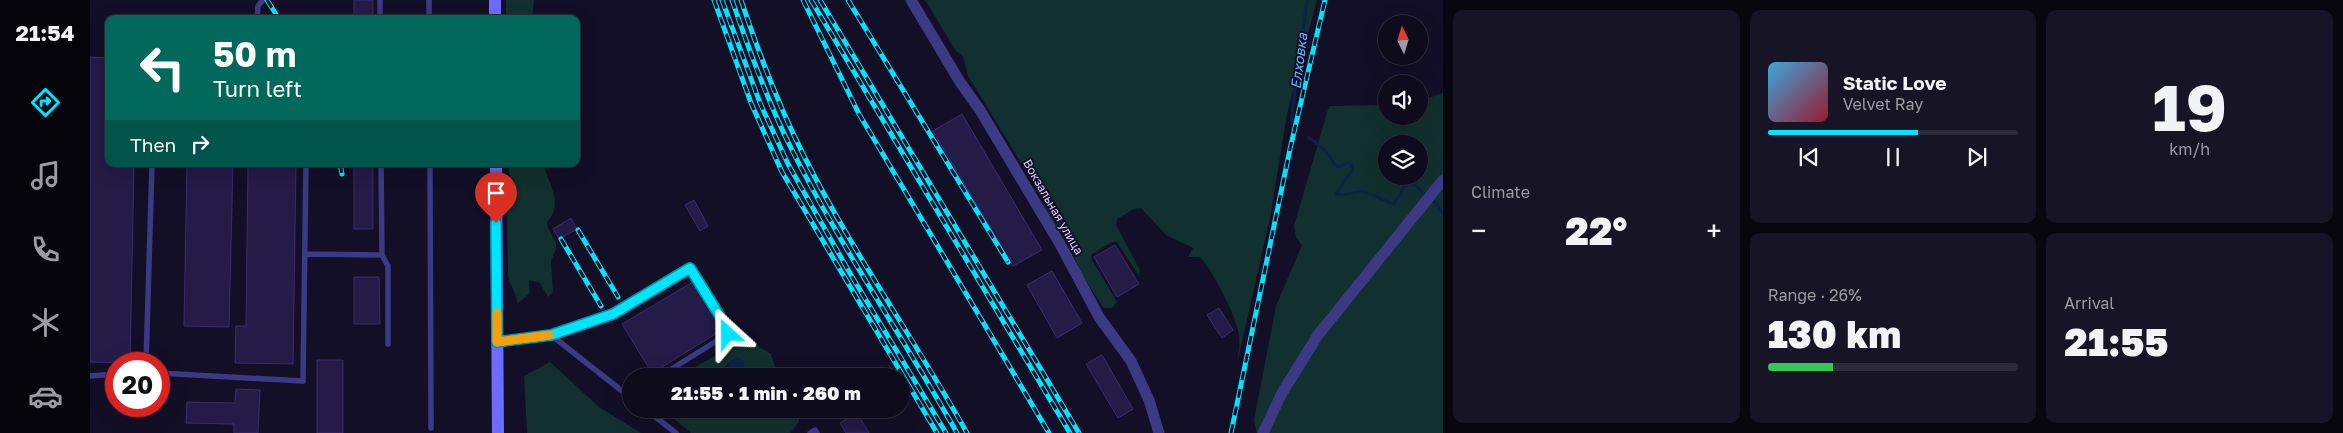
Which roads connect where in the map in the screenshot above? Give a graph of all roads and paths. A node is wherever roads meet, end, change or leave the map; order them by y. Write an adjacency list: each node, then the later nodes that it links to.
1 (263, 0): 6 (lane)
2 (380, 0): 7 (lane)
3 (429, 0): 8 (lane)
4 (495, 0): 9 (main road)
5 (911, 0): 33 (street, Вокзальная улица)
6 (258, 15)
7 (380, 15)
8 (429, 15)
9 (495, 15)
10 (152, 167): 21 (lane)
11 (306, 167): 16 (lane)
12 (381, 167): 17 (lane)
13 (430, 167): 28 (lane)
14 (496, 167): 19 (main road)
15 (1440, 184): 34 (street)
16 (305, 254): 17 (lane); 23 (lane)
17 (382, 255): 20 (lane)
18 (551, 335): 19 (lane); 22 (lane); 26 (lane)
19 (497, 342): 29 (main road)
20 (388, 344)
21 (146, 352)
22 (673, 368)
23 (170, 374)
24 (105, 375): 25 (lane)
25 (90, 376)
26 (622, 391)
27 (657, 418): 30 (lane)
28 (431, 428)
29 (498, 433)
30 (676, 433)
31 (810, 433): 32 (lane)
32 (817, 433)
33 (1159, 433)
34 (1263, 433)

